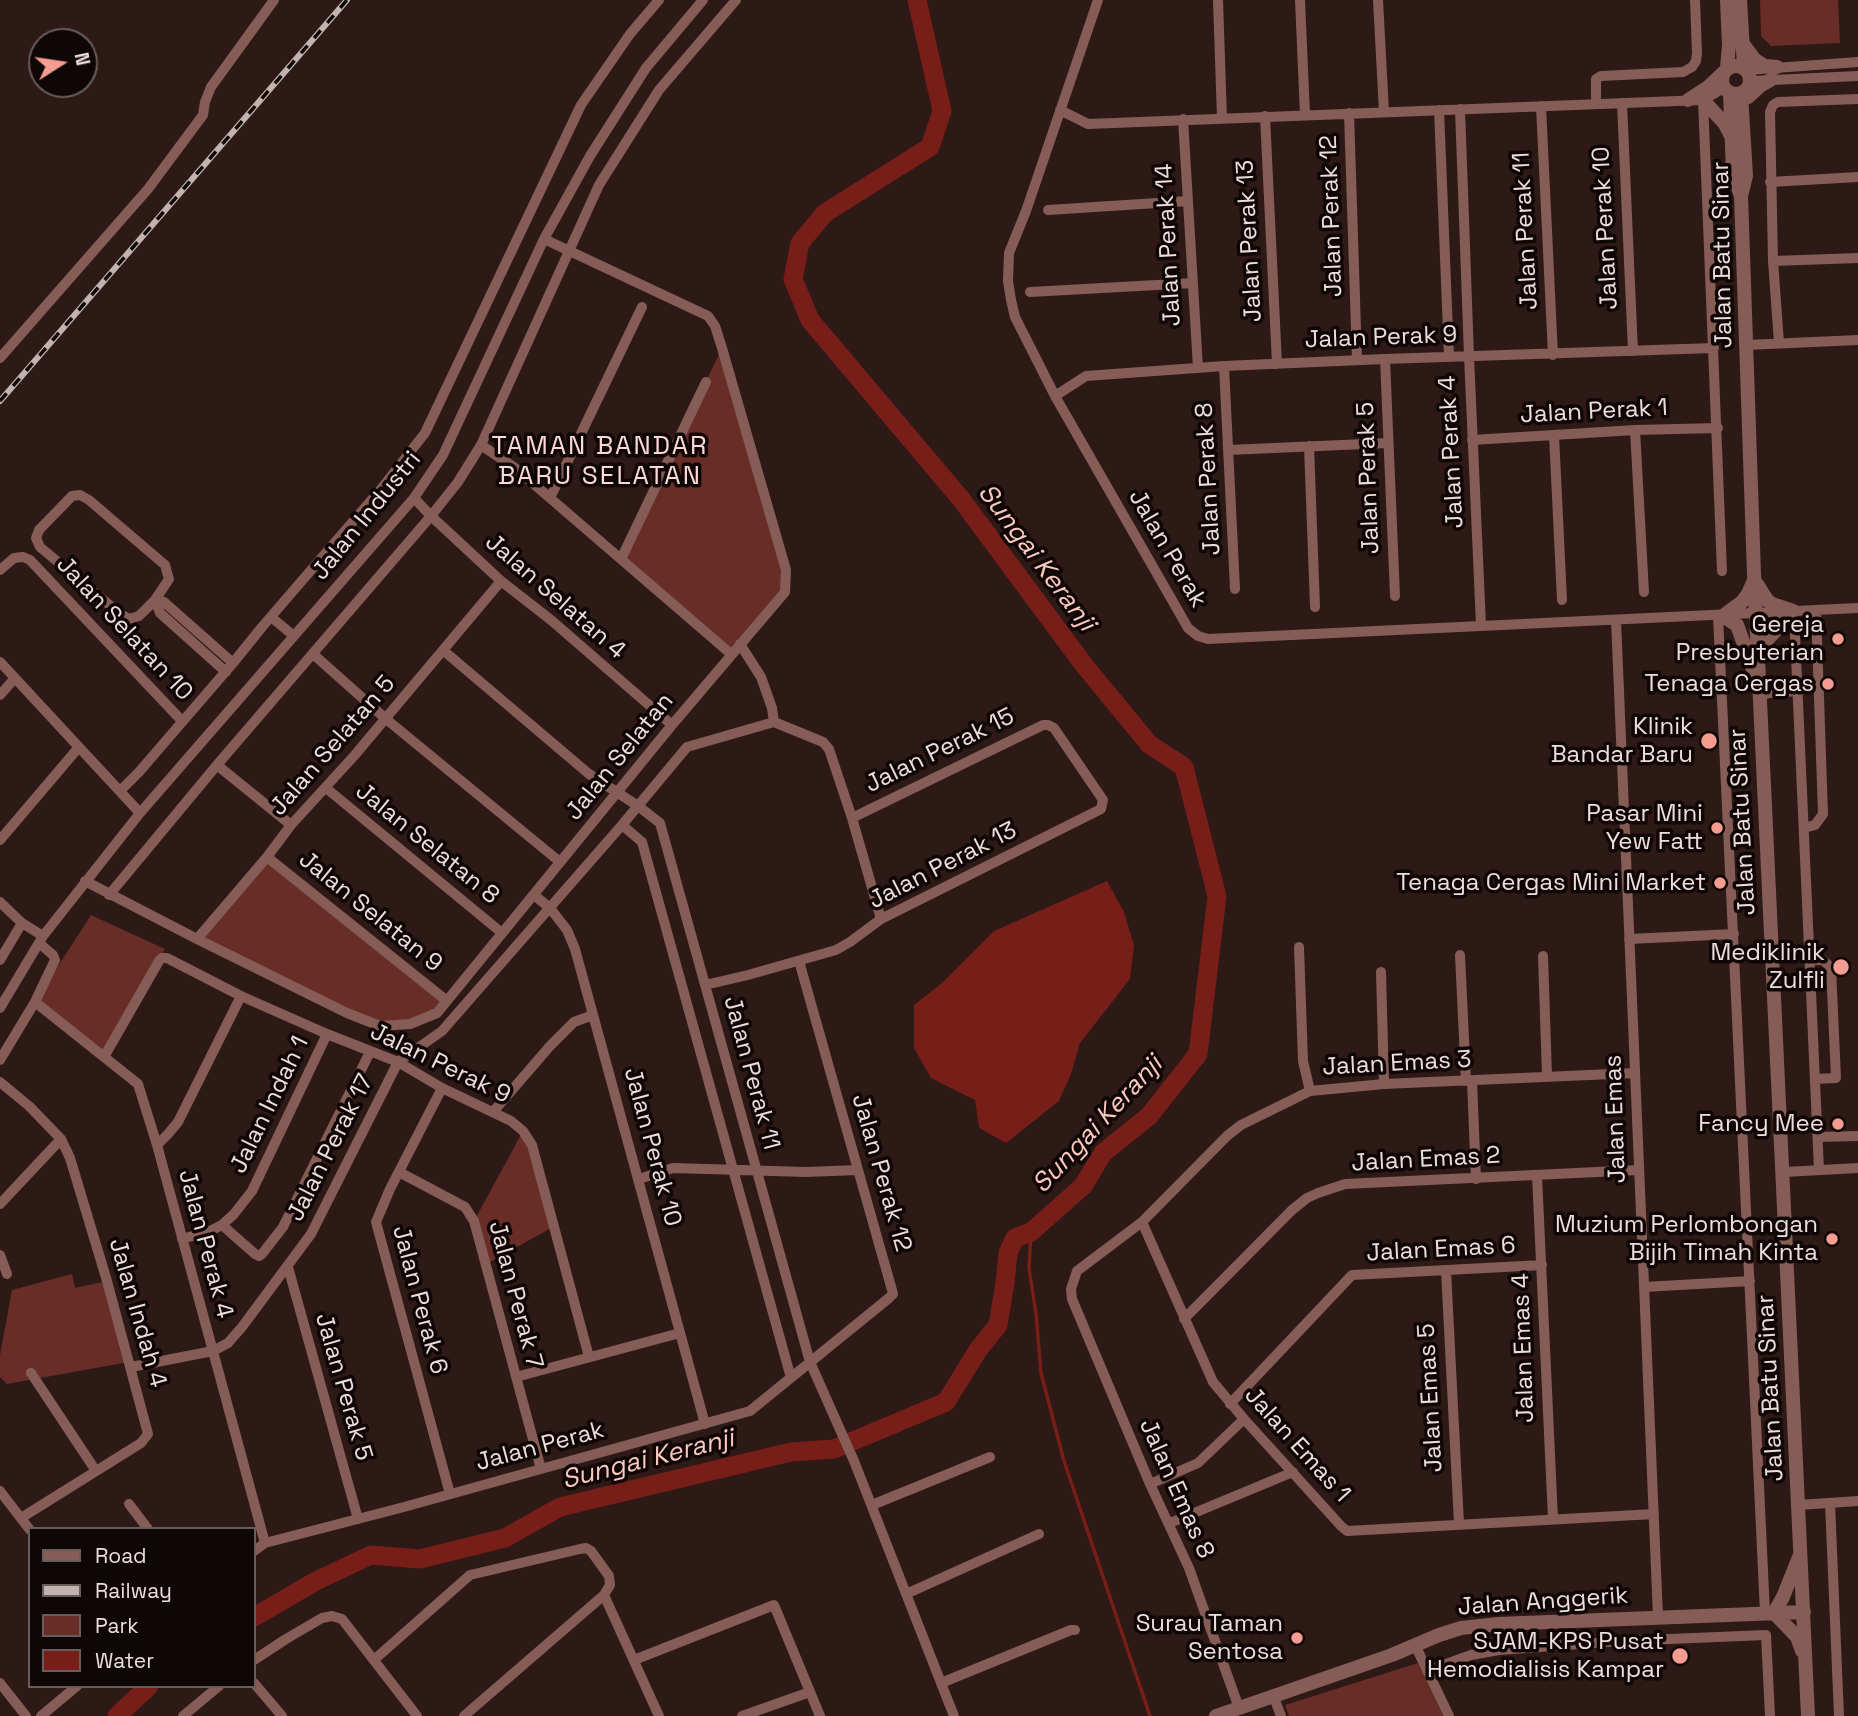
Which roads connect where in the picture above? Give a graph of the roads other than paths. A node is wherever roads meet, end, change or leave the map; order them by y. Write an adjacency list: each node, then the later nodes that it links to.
1 (274, 0): 55 (street)
2 (659, 0): 90 (street, Jalan Industri)
3 (704, 0): 40 (street, Jalan Industri)
4 (736, 0): 41 (street)
5 (1098, 0): 26 (street, Jalan Perak)
6 (1218, 0): 32 (street)
7 (1300, 0): 30 (street)
8 (1378, 0): 28 (street)
9 (1695, 0): 23 (street)
10 (1727, 0): 14 (street)
11 (1740, 0): 12 (street)
12 (1741, 40): 15 (street); 16 (street)
13 (1858, 62): 16 (street)
14 (1726, 70): 15 (street); 18 (street); 20 (street)
15 (1747, 73): 16 (street); 18 (street)
16 (1775, 73): 17 (street); 18 (street)
17 (1858, 76)
18 (1734, 96): 21 (street); 34 (street); 37 (street, Jalan Batu Sinar)
19 (1858, 99): 36 (street)
20 (1688, 100): 21 (street); 22 (street)
21 (1703, 100): 34 (street); 50 (street, Jalan Batu Sinar)
22 (1622, 103): 23 (street); 51 (street, Jalan Perak 10)
23 (1596, 104): 24 (street)
24 (1541, 106): 25 (street); 52 (street, Jalan Perak 11)
25 (1460, 109): 27 (street); 54 (street, Jalan Perak 4)
26 (1060, 110): 33 (street); 62 (street, Jalan Perak)
27 (1439, 110): 28 (street); 53 (street, Jalan Perak 4)
28 (1384, 112): 29 (street)
29 (1349, 113): 30 (street); 57 (street, Jalan Perak 12)
30 (1305, 115): 31 (street)
31 (1265, 116): 32 (street); 58 (street, Jalan Perak 13)
32 (1222, 118): 33 (street)
33 (1183, 119): 38 (street, Jalan Perak 14)
34 (1732, 137): 37 (street)
35 (1858, 177): 36 (street)
36 (1770, 182): 43 (street)
37 (1741, 196): 49 (street, Jalan Batu Sinar)
38 (1188, 201): 39 (street); 44 (street, Jalan Perak 14)
39 (1048, 210)
40 (544, 239): 41 (street, Jalan Selatan); 71 (street, Jalan Industri)
41 (568, 252): 68 (street); 95 (street, Jalan Selatan)
42 (1858, 258): 43 (street)
43 (1773, 261): 48 (street)
44 (1192, 283): 45 (street); 60 (street, Jalan Perak 14)
45 (1030, 292)
46 (642, 307): 72 (street)
47 (1858, 340): 48 (street)
48 (1779, 343): 49 (street)
49 (1746, 345): 77 (street, Jalan Batu Sinar)
50 (1714, 348): 51 (street, Jalan Perak 9); 63 (street, Jalan Batu Sinar)
51 (1633, 351): 52 (street, Jalan Perak 9)
52 (1553, 355): 54 (street, Jalan Perak 9)
53 (1449, 356): 54 (street, Jalan Perak 9); 56 (street, Jalan Perak 9)
54 (1469, 356): 66 (street, Jalan Perak 4)
55 (0, 358)
56 (1385, 359): 57 (street, Jalan Perak 9); 67 (street, Jalan Perak 5)
57 (1357, 360): 58 (street, Jalan Perak 9)
58 (1277, 363): 59 (street, Jalan Perak 9)
59 (1224, 366): 60 (street, Jalan Perak 9); 70 (street, Jalan Perak 8)
60 (1198, 368): 62 (street, Jalan Perak 9)
61 (706, 382): 74 (street)
62 (1055, 396): 92 (street, Jalan Perak)
63 (1718, 428): 64 (street, Jalan Perak 1); 76 (street, Jalan Batu Sinar)
64 (1635, 430): 65 (street, Jalan Perak 1); 80 (street)
65 (1554, 435): 66 (street, Jalan Perak 1); 83 (street)
66 (1472, 440): 92 (street, Jalan Perak 4)
67 (1388, 443): 69 (street); 81 (street, Jalan Perak 5)
68 (481, 444): 72 (street); 73 (street)
69 (1309, 446): 70 (street); 84 (street)
70 (1228, 450): 79 (street, Jalan Perak 8)
71 (414, 498): 73 (street, Jalan Selatan 4); 94 (street, Jalan Industri)
72 (550, 498): 74 (street)
73 (430, 516): 78 (street, Jalan Selatan 4); 98 (street)
74 (621, 559): 99 (street)
75 (0, 570): 107 (street, Jalan Selatan 10)
76 (1722, 571)
77 (1755, 578): 87 (street); 88 (street, Jalan Batu Sinar); 89 (street)
78 (501, 581): 96 (street, Jalan Selatan 5); 109 (street, Jalan Selatan 4)
79 (1235, 589)
80 (1644, 592)
81 (1395, 596)
82 (155, 600): 82 (street); 101 (street)
83 (1562, 600)
84 (1315, 607)
85 (1858, 608): 86 (street, Jalan Perak)
86 (1816, 610): 87 (street, Jalan Perak); 121 (street)
87 (1793, 611): 88 (street, Jalan Perak); 97 (street)
88 (1756, 613): 89 (street, Jalan Perak); 97 (street, Jalan Batu Sinar)
89 (1720, 616): 91 (street, Jalan Perak); 103 (street); 133 (street)
90 (271, 617): 94 (street); 101 (street, Jalan Industri)
91 (1616, 620): 92 (street, Jalan Perak); 135 (street, Jalan Emas)
92 (1481, 625)
93 (1794, 635): 104 (street)
94 (294, 636): 117 (street, Jalan Industri)
95 (740, 644): 99 (street, Jalan Selatan); 108 (street)
96 (444, 650): 106 (street, Jalan Selatan 5); 115 (street, Jalan Perak 11)
97 (1758, 650): 103 (street, Jalan Batu Sinar)
98 (313, 654): 106 (street); 112 (street)
99 (731, 654): 109 (street, Jalan Selatan)
100 (0, 662): 102 (street)
101 (229, 667): 107 (street, Jalan Industri)
102 (15, 678): 105 (street); 111 (street)
103 (1760, 691): 104 (street); 175 (street, Jalan Batu Sinar)
104 (1797, 691): 121 (street)
105 (0, 695)
106 (386, 719): 113 (street, Jalan Selatan 5); 124 (street)
107 (182, 722): 114 (street, Jalan Industri)
108 (774, 722): 116 (street); 118 (street)
109 (672, 725): 115 (street, Jalan Selatan)
110 (1048, 725): 118 (street, Jalan Perak 15); 130 (street, Jalan Perak 13)
111 (79, 747): 114 (street); 122 (street)
112 (217, 765): 119 (street); 126 (street)
113 (326, 788): 119 (street, Jalan Selatan 5); 132 (street, Jalan Selatan 8)
114 (121, 790): 117 (street)
115 (618, 793): 116 (street, Jalan Perak 11); 124 (street, Jalan Selatan)
116 (638, 806): 120 (street, Jalan Perak 17); 144 (street, Jalan Perak 11)
117 (140, 813): 125 (street, Jalan Industri)
118 (852, 818): 130 (street)
119 (291, 825): 123 (street, Jalan Selatan 5)
120 (622, 825): 129 (street, Jalan Perak 17); 169 (street, Jalan Perak 11)
121 (1804, 828): 141 (street)
122 (0, 840)
123 (267, 857): 134 (street, Jalan Selatan 5); 146 (street, Jalan Selatan 9)
124 (560, 862): 127 (street, Jalan Selatan)
125 (85, 881): 126 (street, Jalan Selatan); 136 (street, Jalan Industri)
126 (109, 895): 134 (street, Jalan Selatan)
127 (534, 895): 129 (street, Jalan Perak 10); 132 (street, Jalan Selatan)
128 (0, 902): 131 (street)
129 (550, 908): 149 (street, Jalan Perak 10); 154 (street, Jalan Perak 17)
130 (881, 919): 142 (street, Jalan Perak 13)
131 (22, 923): 136 (street); 140 (street)
132 (502, 933): 146 (street, Jalan Selatan)
133 (1734, 934): 135 (street); 188 (street)
134 (197, 939): 146 (street, Jalan Selatan)
135 (1629, 939): 155 (street, Jalan Emas)
136 (41, 940): 147 (street); 148 (street, Jalan Industri)
137 (1299, 947): 162 (street)
138 (1460, 955): 158 (street)
139 (1543, 956): 156 (street)
140 (0, 960)
141 (1810, 960): 157 (street); 157 (street)
142 (799, 961): 144 (street, Jalan Perak 13); 170 (street, Jalan Perak 12)
143 (1381, 972): 160 (street)
144 (705, 985): 173 (street, Jalan Perak 11)
145 (241, 996): 150 (street, Jalan Perak 9); 152 (street, Jalan Perak 9); 167 (street)
146 (447, 1001)
147 (35, 1002): 152 (street, Jalan Perak 4); 153 (street)
148 (0, 1008)
149 (593, 1015): 163 (street); 177 (street, Jalan Perak 10)
150 (327, 1034): 151 (street, Jalan Perak 9); 181 (street, Jalan Indah 1)
151 (370, 1052): 154 (street, Jalan Perak 9); 181 (street)
152 (104, 1057): 167 (street, Jalan Perak 4)
153 (0, 1060)
154 (398, 1062): 161 (street, Jalan Perak 9); 185 (street, Jalan Perak 17)
155 (1635, 1073): 156 (street, Jalan Emas 3); 171 (street, Jalan Emas)
156 (1547, 1076): 158 (street, Jalan Emas 3)
157 (1815, 1079): 165 (street)
158 (1469, 1081): 160 (street, Jalan Emas 3); 178 (street)
159 (0, 1082): 166 (street, Jalan Indah 4)
160 (1384, 1084): 162 (street, Jalan Emas 3)
161 (442, 1088): 163 (street, Jalan Perak 9); 174 (street, Jalan Perak 6)
162 (1310, 1091): 180 (street, Jalan Emas 3)
163 (493, 1112): 194 (street, Jalan Perak 9)
164 (1858, 1136): 165 (street)
165 (1818, 1137): 172 (street)
166 (61, 1139): 179 (street); 196 (street, Jalan Indah 4)
167 (157, 1145): 182 (street, Jalan Perak 4)
168 (1858, 1168): 172 (street)
169 (734, 1169): 173 (street); 177 (street); 199 (street, Jalan Perak 11)
170 (858, 1170): 173 (street); 195 (street, Jalan Perak 12)
171 (1639, 1170): 176 (street, Jalan Emas 2); 189 (street, Jalan Emas)
172 (1819, 1170): 175 (street)
173 (756, 1171): 195 (street, Jalan Perak 11)
174 (399, 1172): 198 (street, Jalan Perak 7); 209 (street, Jalan Perak 6)
175 (1784, 1172): 214 (street, Jalan Batu Sinar)
176 (1538, 1176): 178 (street, Jalan Emas 2); 184 (street, Jalan Emas 4)
177 (639, 1179): 192 (street, Jalan Perak 10)
178 (1476, 1179): 191 (street, Jalan Emas 2)
179 (0, 1204)
180 (1142, 1222): 190 (street, Jalan Emas 3); 191 (street, Jalan Emas 1)
181 (222, 1225): 182 (street, Jalan Indah 1)
182 (182, 1239): 193 (street, Jalan Perak 4)
183 (0, 1255): 187 (street)
184 (1542, 1265): 186 (street, Jalan Emas 6); 218 (street, Jalan Emas 4)
185 (288, 1268): 193 (street, Jalan Perak 17); 217 (street, Jalan Perak 5)
186 (1446, 1270): 200 (street, Jalan Emas 6); 220 (street, Jalan Emas 5)
187 (7, 1273)
188 (1750, 1281): 189 (street); 230 (street)
189 (1644, 1287): 215 (street, Jalan Emas)
190 (1071, 1289): 207 (street, Jalan Emas 8)
191 (1184, 1319): 200 (street, Jalan Emas 1)
192 (680, 1333): 194 (street); 202 (street, Jalan Perak 10)
193 (213, 1351): 196 (street); 224 (street, Jalan Perak 4)
194 (589, 1357): 198 (street)
195 (810, 1362): 199 (street, Jalan Perak); 213 (street, Jalan Perak 11)
196 (131, 1367): 205 (street, Jalan Indah 4)
197 (32, 1373): 205 (street)
198 (516, 1377): 204 (street, Jalan Perak 7)
199 (791, 1378): 202 (street, Jalan Perak)
200 (1230, 1404): 201 (street, Jalan Emas 1)
201 (1244, 1419): 206 (street, Jalan Emas 1); 207 (street)
202 (705, 1423): 204 (street, Jalan Perak)
203 (990, 1458): 213 (street)
204 (541, 1469): 209 (street, Jalan Perak)
205 (96, 1471): 216 (street, Jalan Indah 4)
206 (1293, 1472): 219 (street); 220 (street, Jalan Emas 1)
207 (1150, 1484): 219 (street, Jalan Emas 8)
208 (0, 1491): 216 (street)
209 (450, 1494): 217 (street, Jalan Perak)
210 (1858, 1501): 211 (street)
211 (1830, 1503): 214 (street); 264 (street)
212 (129, 1504): 222 (street)
213 (872, 1505): 227 (street, Jalan Perak 11)
214 (1799, 1505): 226 (street, Jalan Batu Sinar)
215 (1654, 1514): 218 (street, Jalan Emas 1); 231 (street, Jalan Emas)
216 (21, 1518): 221 (street)
217 (358, 1519): 224 (street, Jalan Perak)
218 (1553, 1519): 220 (street, Jalan Emas 1)
219 (1170, 1523): 248 (street, Jalan Emas 8)
220 (1459, 1524)
221 (28, 1527)
222 (146, 1527)
223 (1039, 1534): 227 (street)
224 (265, 1543): 225 (street)
225 (256, 1550)
226 (1801, 1551): 229 (street, Jalan Batu Sinar); 230 (street)
227 (906, 1594): 242 (street, Jalan Perak 11)
228 (604, 1595): 238 (street); 239 (street); 254 (street)
229 (1804, 1612): 230 (street, Jalan Anggerik); 236 (street, Jalan Batu Sinar)
230 (1770, 1613): 231 (street, Jalan Anggerik); 236 (street)
231 (1658, 1616): 232 (street, Jalan Anggerik)
232 (1620, 1618): 234 (street); 235 (street, Jalan Anggerik)
233 (1075, 1630): 242 (street)
234 (1621, 1641): 240 (street); 262 (street)
235 (1415, 1645): 240 (street); 247 (street, Jalan Anggerik)
236 (1806, 1658): 263 (street, Jalan Batu Sinar)
237 (256, 1659): 238 (street)
238 (374, 1659): 253 (street)
239 (634, 1660): 246 (street); 255 (street)
240 (1427, 1671): 261 (street)
241 (0, 1683): 249 (street)
242 (941, 1683): 258 (street, Jalan Perak 11)
243 (256, 1685): 252 (street)
244 (75, 1688): 250 (street)
245 (217, 1688): 251 (street)
246 (810, 1692): 256 (street); 257 (street)
247 (1273, 1695): 248 (street, Jalan Anggerik); 260 (street)
248 (1238, 1708): 259 (street, Jalan Anggerik)
249 (26, 1716)
250 (41, 1716)
251 (183, 1716)
252 (282, 1716)
253 (417, 1716)
254 (464, 1716)
255 (659, 1716)
256 (742, 1716)
257 (820, 1716)
258 (954, 1716)
259 (1216, 1716)
260 (1281, 1716)
261 (1449, 1716)
262 (1770, 1716)
263 (1808, 1716)
264 (1839, 1716)

